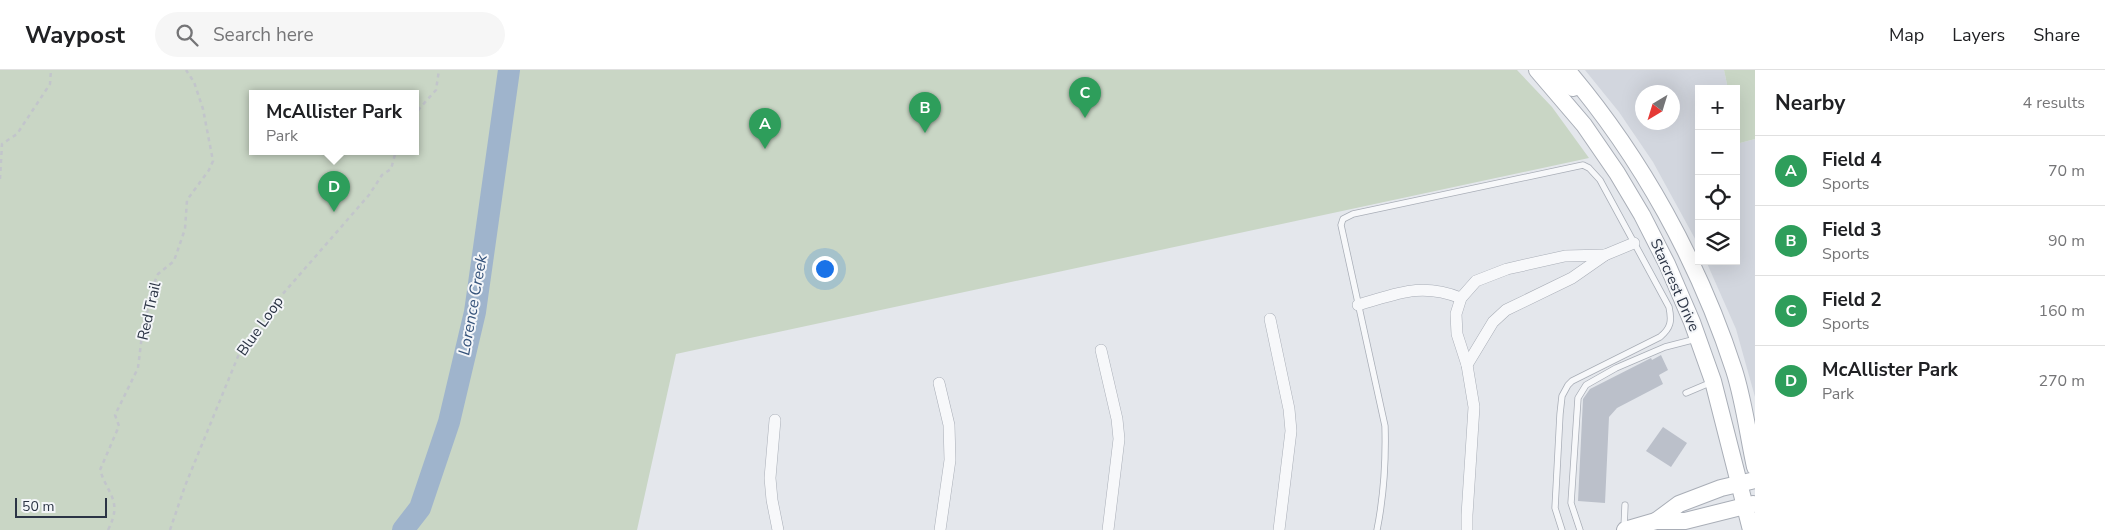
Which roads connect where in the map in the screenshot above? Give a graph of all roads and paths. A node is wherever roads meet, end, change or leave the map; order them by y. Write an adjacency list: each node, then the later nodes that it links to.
1 (51, 70): 10 (path)
2 (186, 70): 29 (path, Red Trail)
3 (439, 70): 8 (path)
4 (1537, 70): 16 (main road, Starcrest Drive)
5 (1553, 70): 7 (main road)
6 (1567, 70): 7 (main road, Starcrest Drive)
7 (1587, 93): 23 (main road, Starcrest Drive)
8 (419, 108)
9 (395, 155): 30 (path, Blue Loop)
10 (0, 179)
11 (1634, 243): 12 (street); 14 (lane); 37 (lane)
12 (1605, 255): 13 (street); 18 (street)
13 (1461, 298): 14 (street); 18 (street)
14 (1358, 305): 35 (lane)
15 (1270, 319): 34 (street)
16 (1698, 338): 19 (main road, Starcrest Drive); 38 (lane)
17 (1101, 350): 33 (street)
18 (1467, 365): 36 (street)
19 (1714, 381): 21 (lane); 24 (main road, Starcrest Drive)
20 (939, 383): 32 (street)
21 (1686, 394)
22 (775, 420): 31 (street)
23 (1755, 467)
24 (1747, 482): 26 (main road, Starcrest Drive); 27 (main road)
25 (1624, 505): 39 (lane)
26 (1750, 505): 28 (main road); 40 (main road, Starcrest Drive)
27 (1656, 521): 28 (main road); 39 (main road)
28 (1681, 525)
29 (108, 530)
30 (170, 530)
31 (778, 530)
32 (940, 530)
33 (1108, 530)
34 (1279, 530)
35 (1377, 530)
36 (1468, 530)
37 (1562, 530)
38 (1580, 530)
39 (1624, 530)
40 (1751, 530)

